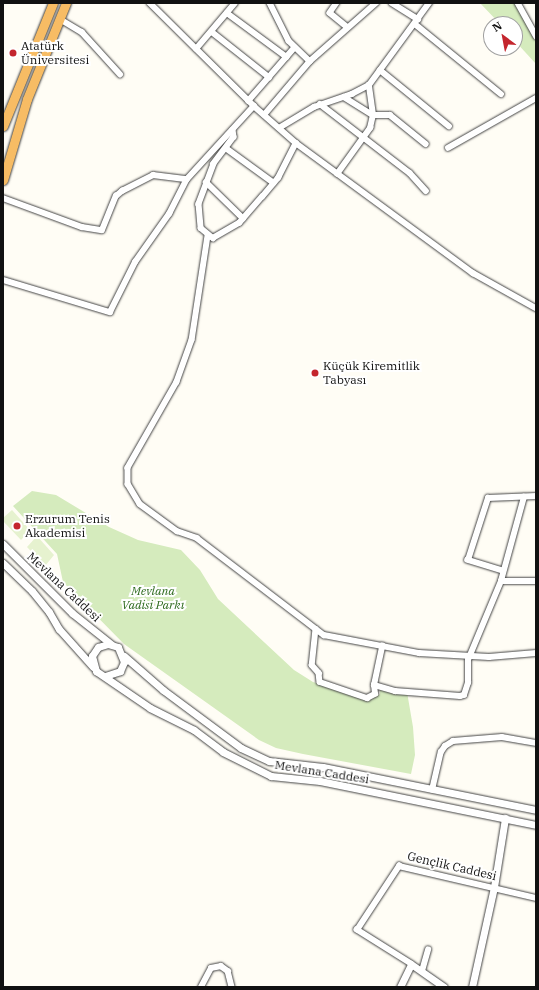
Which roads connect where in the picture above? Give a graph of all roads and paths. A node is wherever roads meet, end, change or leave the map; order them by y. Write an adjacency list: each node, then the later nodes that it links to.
1 (53, 3): 33 (highway)
2 (66, 3): 12 (highway)
3 (150, 3): 18 (street)
4 (235, 3): 11 (street)
5 (270, 3): 17 (street)
6 (337, 3): 14 (street)
7 (376, 3): 14 (street)
8 (392, 3): 13 (street)
9 (429, 3): 13 (street)
10 (518, 3): 16 (street)
11 (227, 13): 15 (street); 19 (street)
12 (60, 19): 22 (street); 44 (highway)
13 (417, 21): 21 (street); 25 (street)
14 (347, 26): 20 (street)
15 (212, 32): 18 (street); 23 (street)
16 (536, 36)
17 (294, 48): 19 (street); 20 (street)
18 (196, 49): 28 (street)
19 (287, 57): 23 (street)
20 (310, 61): 31 (street)
21 (380, 70): 24 (street); 34 (street)
22 (120, 74)
23 (269, 77): 28 (street)
24 (369, 85): 26 (street); 32 (street)
25 (501, 94)
26 (344, 97): 29 (street); 32 (street)
27 (536, 98): 41 (street)
28 (248, 101): 30 (street)
29 (320, 104): 35 (street); 37 (street)
30 (254, 106): 31 (street); 36 (street)
31 (264, 115): 35 (street)
32 (373, 115): 37 (street); 39 (street)
33 (3, 126)
34 (449, 126)
35 (279, 128): 38 (street)
36 (233, 130): 40 (street); 43 (street)
37 (362, 139): 42 (street); 47 (street)
38 (296, 143): 42 (street); 46 (street)
39 (426, 144)
40 (226, 148): 45 (street); 46 (street)
41 (448, 148)
42 (337, 174): 52 (street)
43 (186, 179): 48 (street); 51 (street)
44 (3, 180)
45 (206, 182): 49 (street); 50 (street)
46 (274, 183): 49 (street)
47 (426, 191)
48 (3, 198)
49 (243, 218): 50 (street)
50 (208, 236): 60 (street)
51 (3, 280)
52 (536, 308)
53 (536, 496): 54 (street)
54 (524, 497): 57 (street); 57 (street)
55 (3, 544): 61 (street, Mevlana Caddesi)
56 (3, 563): 66 (street, Mevlana Caddesi)
57 (503, 571): 58 (street)
58 (501, 581): 59 (street); 65 (street)
59 (536, 581)
60 (316, 629): 62 (street); 68 (street)
61 (112, 644): 64 (street); 66 (street)
62 (382, 646): 65 (street); 68 (street)
63 (536, 653): 65 (street)
64 (124, 656): 67 (street); 70 (street, Mevlana Caddesi)
65 (471, 656): 68 (street)
66 (93, 667): 67 (street)
67 (105, 676): 71 (street, Mevlana Caddesi)
68 (374, 685)
69 (536, 743): 72 (street)
70 (323, 767): 71 (street); 72 (street, Mevlana Caddesi)
71 (320, 781): 74 (street, Mevlana Caddesi)
72 (432, 790): 73 (street, Mevlana Caddesi)
73 (536, 810)
74 (505, 818): 75 (street, Mevlana Caddesi); 76 (street)
75 (536, 825)
76 (494, 887): 77 (street, Gençlik Caddesi); 79 (street, Gençlik Caddesi); 85 (street)
77 (536, 898)
78 (428, 950): 80 (street)
79 (412, 964): 80 (street, Gençlik Caddesi); 83 (street)
80 (422, 971): 84 (street, Gençlik Caddesi)
81 (201, 987): 82 (street)
82 (232, 987)
83 (400, 987)
84 (444, 987)
85 (472, 987)

